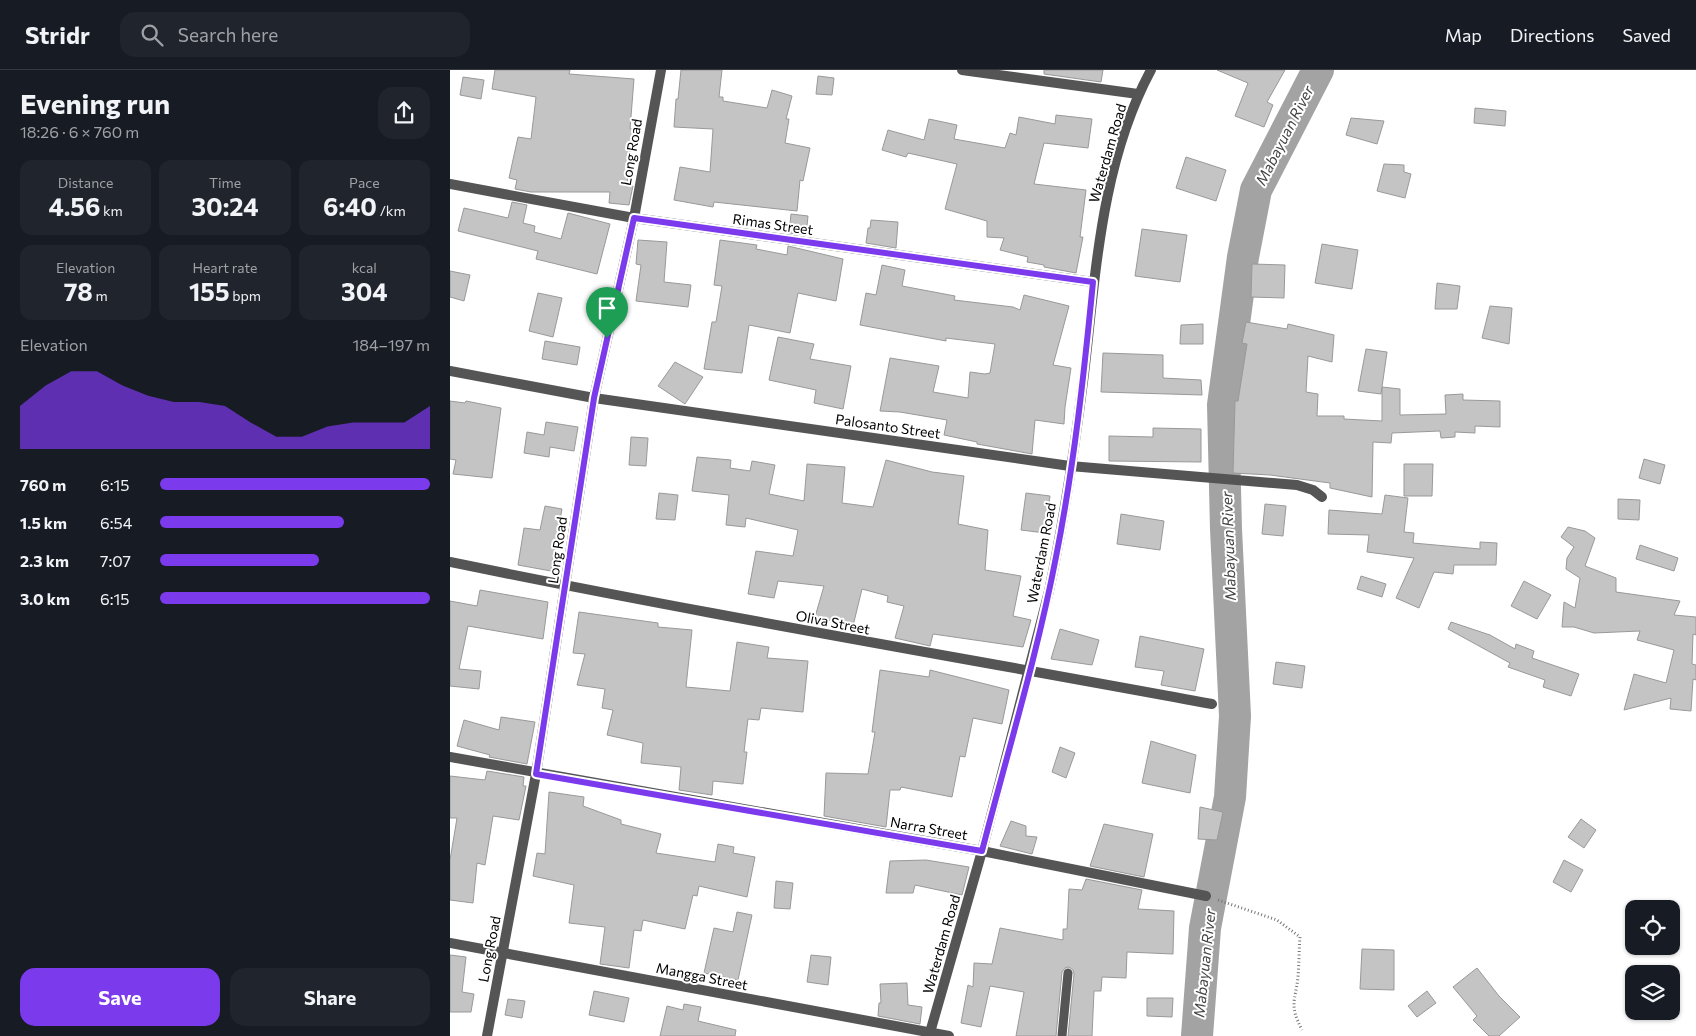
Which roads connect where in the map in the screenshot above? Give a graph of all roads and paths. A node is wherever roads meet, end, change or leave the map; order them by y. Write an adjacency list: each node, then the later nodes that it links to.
1 (661, 70): 6 (street, Long Road)
2 (962, 70): 4 (street)
3 (1151, 70): 4 (street, Waterdam Road)
4 (1138, 94): 7 (street, Waterdam Road)
5 (450, 184): 6 (street, Rimas Street)
6 (634, 218): 7 (street, Rimas Street); 9 (street, Long Road)
7 (1093, 282): 10 (street, Waterdam Road)
8 (450, 371): 9 (street, Palosanto Street)
9 (594, 398): 10 (street, Palosanto Street); 13 (street, Long Road)
10 (1070, 466): 11 (street, Palosanto Street); 14 (street, Waterdam Road)
11 (1322, 497)
12 (450, 562): 13 (street, Oliva Street)
13 (566, 585): 14 (street, Oliva Street); 17 (street, Long Road)
14 (1029, 670): 15 (street, Oliva Street); 18 (street, Waterdam Road)
15 (1212, 704)
16 (450, 757): 17 (street, Narra Street)
17 (536, 774): 18 (street, Narra Street); 21 (street, Long Road)
18 (982, 851): 19 (street, Narra Street); 24 (street, Waterdam Road)
19 (1206, 896): 23 (path)
20 (450, 943): 21 (street, Mangga Street)
21 (502, 952): 24 (street, Mangga Street); 25 (street, Long Road)
22 (1068, 973): 27 (lane)
23 (1302, 1030)
24 (930, 1034): 26 (street, Mangga Street)
25 (487, 1036)
26 (949, 1036)
27 (1062, 1036)

